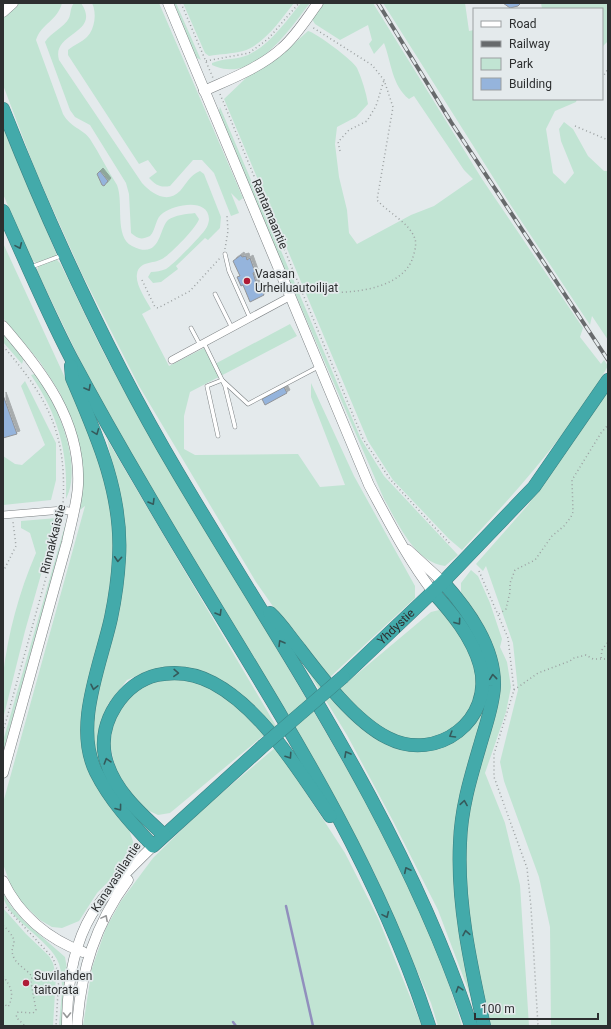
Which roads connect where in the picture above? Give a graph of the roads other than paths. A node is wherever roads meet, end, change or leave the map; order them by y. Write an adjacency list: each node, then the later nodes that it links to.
1 (13, 3): 4 (main road)
2 (168, 3): 5 (main road, Rantamaantie)
3 (318, 3): 5 (main road)
4 (3, 12)
5 (204, 91): 12 (main road, Rantamaantie)
6 (3, 109): 8 (highway)
7 (3, 211): 10 (highway, one-way to 10)
8 (64, 254): 10 (lane); 30 (highway)
9 (225, 254): 13 (lane)
10 (28, 268): 18 (highway)
11 (215, 294): 16 (lane)
12 (291, 296): 13 (street); 20 (main road, Rantamaantie)
13 (250, 318): 16 (street)
14 (3, 326): 25 (main road, Rinnakkaistie)
15 (191, 328): 17 (lane)
16 (232, 328): 17 (street)
17 (202, 344): 19 (street); 21 (lane)
18 (70, 356): 33 (highway, one-way to 33); 34 (highway, one-way to 34)
19 (172, 360)
20 (320, 366): 21 (lane); 27 (main road, Rantamaantie)
21 (222, 380): 23 (lane); 24 (lane)
22 (608, 380): 28 (highway, Yhdystie)
23 (235, 427)
24 (218, 436)
25 (74, 512): 26 (street); 31 (main road, Rinnakkaistie)
26 (3, 515)
27 (400, 544): 28 (main road, Rantamaantie); 29 (main road, Rantamaantie)
28 (443, 582): 29 (highway, Yhdystie); 42 (highway, one-way to 28)
29 (433, 592): 30 (highway, one-way to 30); 32 (highway, Yhdystie, bridge)
30 (254, 598): 41 (highway, one-way to 30)
31 (3, 773)
32 (164, 835): 33 (highway, Yhdystie); 34 (highway, one-way to 34)
33 (153, 846): 36 (main road, Kanavasillantie); 37 (main road, Kanavasillantie, one-way to 33)
34 (364, 867): 40 (highway, one-way to 40)
35 (3, 881): 36 (main road)
36 (77, 950): 37 (main road); 38 (main road, Kanavasillantie, one-way to 38)
37 (89, 954): 39 (main road, Kanavasillantie)
38 (67, 1026)
39 (77, 1026)
40 (430, 1026)
41 (471, 1026)
42 (484, 1026)

